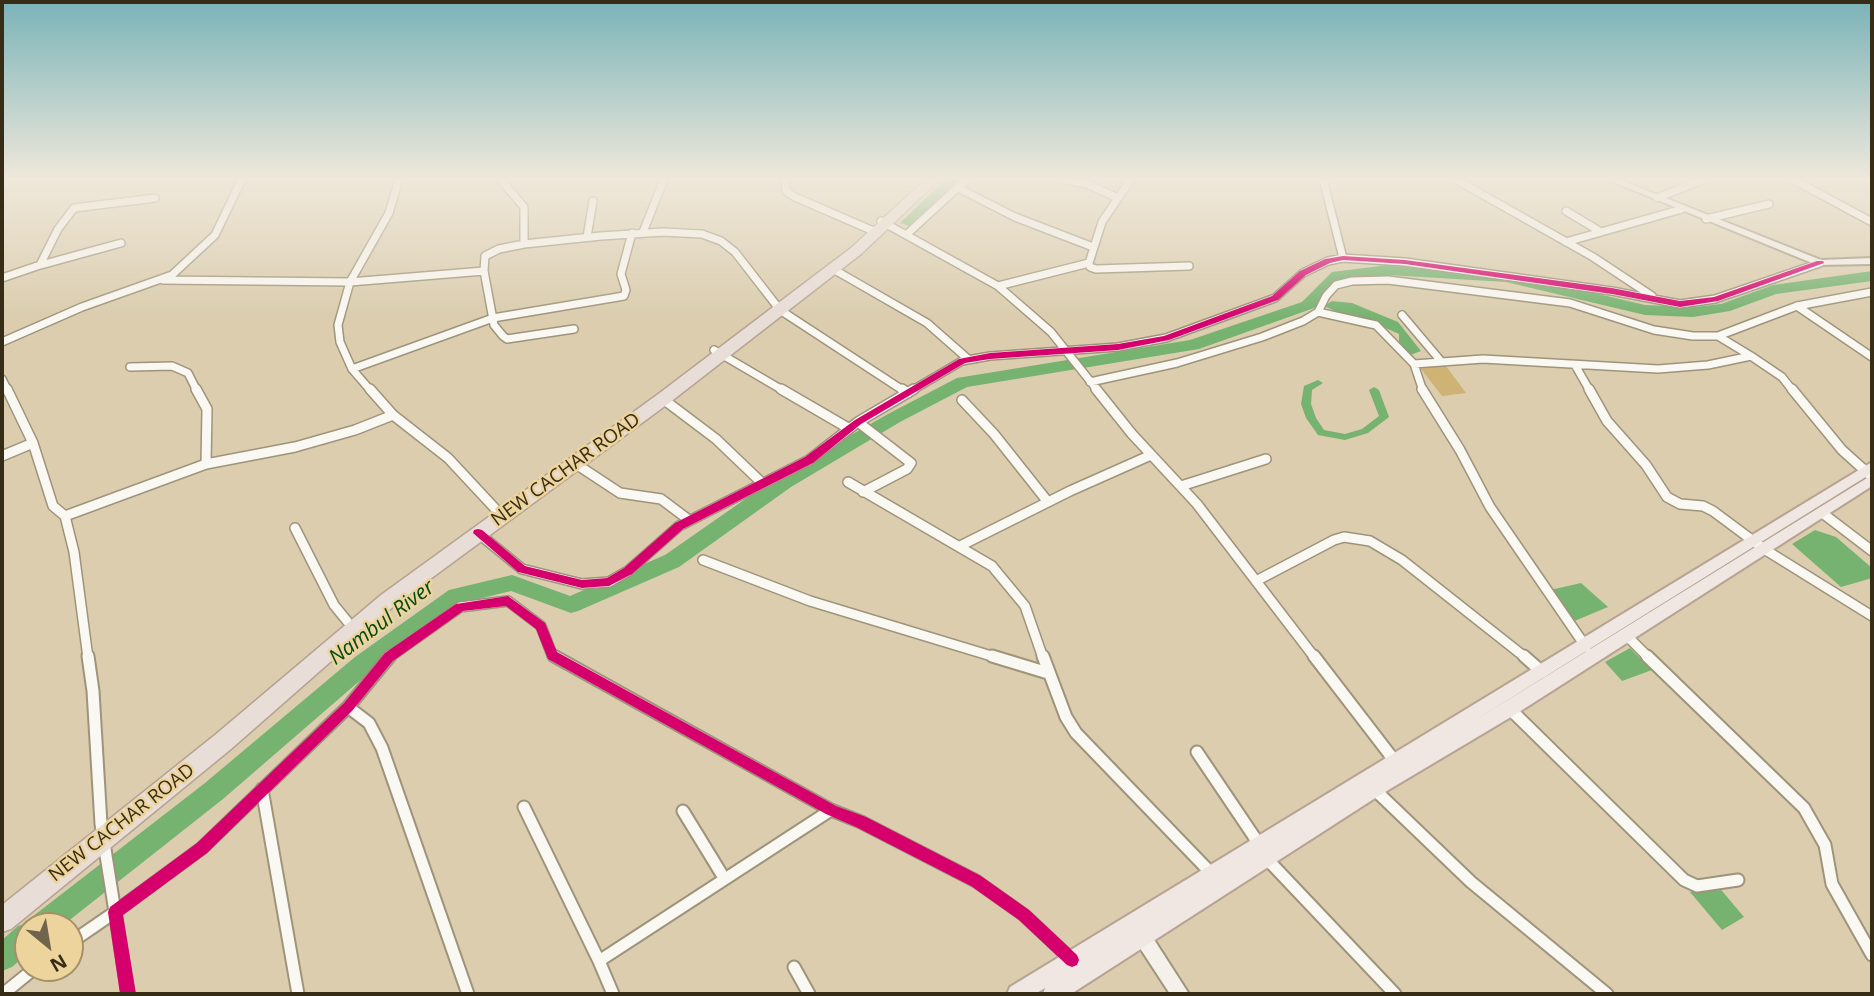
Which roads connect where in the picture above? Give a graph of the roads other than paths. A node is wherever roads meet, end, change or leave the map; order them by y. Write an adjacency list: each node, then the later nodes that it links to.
1 (61, 225): 32 (street)
2 (220, 225): 37 (street)
3 (382, 225): 38 (street)
4 (523, 225): 26 (street)
5 (589, 225): 23 (street)
6 (646, 225): 19 (street)
7 (873, 225): 18 (street)
8 (882, 225): 18 (highway, NEW CACHAR ROAD)
9 (883, 225): 18 (highway, NEW CACHAR ROAD)
10 (917, 225): 22 (street)
11 (1037, 225): 27 (street)
12 (1101, 225): 27 (street)
13 (1335, 225): 28 (street)
14 (1537, 225): 24 (street)
15 (1590, 225): 20 (street)
16 (1624, 225): 20 (street)
17 (1723, 225): 31 (street)
18 (880, 228): 22 (street); 34 (highway, NEW CACHAR ROAD); 42 (highway, NEW CACHAR ROAD)
19 (643, 232): 21 (street); 42 (street)
20 (1601, 232): 24 (street)
21 (632, 233): 23 (street); 46 (street)
22 (906, 235): 39 (street)
23 (587, 237): 26 (street)
24 (1566, 242): 41 (street)
25 (121, 243): 32 (street)
26 (524, 244): 35 (street)
27 (1093, 247): 30 (street)
28 (1343, 258): 41 (street); 52 (street)
29 (1872, 261): 31 (street)
30 (1089, 262): 33 (street); 39 (street)
31 (1820, 263): 41 (street)
32 (40, 265): 36 (street)
33 (1189, 266)
34 (833, 269): 42 (highway, NEW CACHAR ROAD); 54 (street)
35 (484, 271): 38 (street); 46 (street)
36 (2, 278)
37 (163, 280): 38 (street); 49 (street)
38 (350, 282): 59 (street)
39 (998, 286): 52 (street)
40 (1872, 292): 43 (street)
41 (1656, 299)
42 (777, 306): 50 (highway, NEW CACHAR ROAD); 62 (street)
43 (1797, 306): 48 (street); 51 (street)
44 (1318, 312): 48 (street); 56 (street); 61 (street)
45 (1402, 315): 55 (street)
46 (493, 318): 47 (street); 59 (street)
47 (574, 329)
48 (1718, 336): 53 (street)
49 (2, 342)
50 (718, 352): 63 (highway, NEW CACHAR ROAD); 65 (highway, NEW CACHAR ROAD); 68 (street)
51 (1870, 353)
52 (1069, 354): 54 (street); 61 (street)
53 (1751, 356): 57 (street); 75 (street)
54 (968, 359): 62 (street)
55 (1440, 360): 56 (street); 57 (street)
56 (1414, 363): 95 (street)
57 (1576, 365): 87 (street)
58 (130, 367): 73 (street)
59 (352, 369): 66 (street)
60 (2, 379): 69 (street)
61 (1090, 382): 70 (street)
62 (908, 393): 67 (street)
63 (663, 399): 65 (highway, NEW CACHAR ROAD); 77 (street)
64 (962, 400): 80 (street)
65 (640, 410): 74 (highway, NEW CACHAR ROAD); 82 (highway, NEW CACHAR ROAD)
66 (393, 415): 73 (street); 82 (street)
67 (860, 423): 68 (street); 79 (street)
68 (849, 428): 77 (street)
69 (33, 443): 71 (street); 83 (street)
70 (1151, 455): 78 (street); 80 (street)
71 (2, 456)
72 (1266, 459): 78 (street)
73 (206, 464): 83 (street)
74 (576, 464): 82 (highway, NEW CACHAR ROAD); 84 (street)
75 (1871, 473): 81 (main road); 87 (main road)
76 (848, 482): 79 (street)
77 (762, 483): 84 (street)
78 (1181, 486): 91 (street)
79 (863, 492): 88 (street)
80 (1048, 502): 88 (street)
81 (1821, 512): 87 (main road); 89 (street)
82 (499, 513): 86 (highway, NEW CACHAR ROAD); 93 (highway, NEW CACHAR ROAD)
83 (65, 516): 107 (street)
84 (689, 520): 86 (street)
85 (295, 528): 93 (street)
86 (478, 533): 107 (highway, NEW CACHAR ROAD)
87 (1758, 545): 92 (street); 94 (main road); 95 (main road)
88 (960, 546): 97 (street)
89 (1872, 551)
90 (703, 560): 97 (street)
91 (1256, 581): 96 (street); 101 (street)
92 (1872, 616)
93 (347, 621): 107 (highway, NEW CACHAR ROAD)
94 (1627, 636): 95 (main road); 118 (street)
95 (1589, 651): 96 (main road); 99 (main road)
96 (1542, 671): 101 (main road)
97 (1048, 673): 109 (street)
98 (348, 706): 102 (street); 105 (street); 126 (street)
99 (1510, 709): 101 (main road); 111 (street)
100 (1198, 752): 108 (street)
101 (1398, 766): 103 (main road); 108 (main road)
102 (262, 789): 113 (street); 125 (street)
103 (1374, 789): 108 (main road); 133 (street)
104 (524, 807): 120 (street)
105 (831, 810): 110 (street); 119 (street)
106 (683, 811): 110 (street)
107 (103, 833): 112 (highway, NEW CACHAR ROAD); 113 (street); 114 (highway, NEW CACHAR ROAD)
108 (1263, 852): 109 (main road); 117 (main road); 132 (street)
109 (1211, 873): 115 (main road)
110 (724, 878): 120 (street)
111 (1738, 880)
112 (2, 905)
113 (115, 912): 116 (street); 124 (street)
114 (2, 920)
115 (1132, 922): 117 (street); 119 (main road)
116 (84, 933)
117 (1143, 937): 130 (main road); 131 (street)
118 (1872, 955)
119 (1072, 960): 129 (main road)
120 (599, 961): 127 (street)
121 (794, 967): 128 (street)
122 (17, 982): 123 (street)
123 (3, 994)
124 (128, 994)
125 (298, 994)
126 (468, 994)
127 (613, 994)
128 (810, 994)
129 (1017, 994)
130 (1053, 994)
131 (1180, 994)
132 (1395, 994)
133 (1608, 994)

